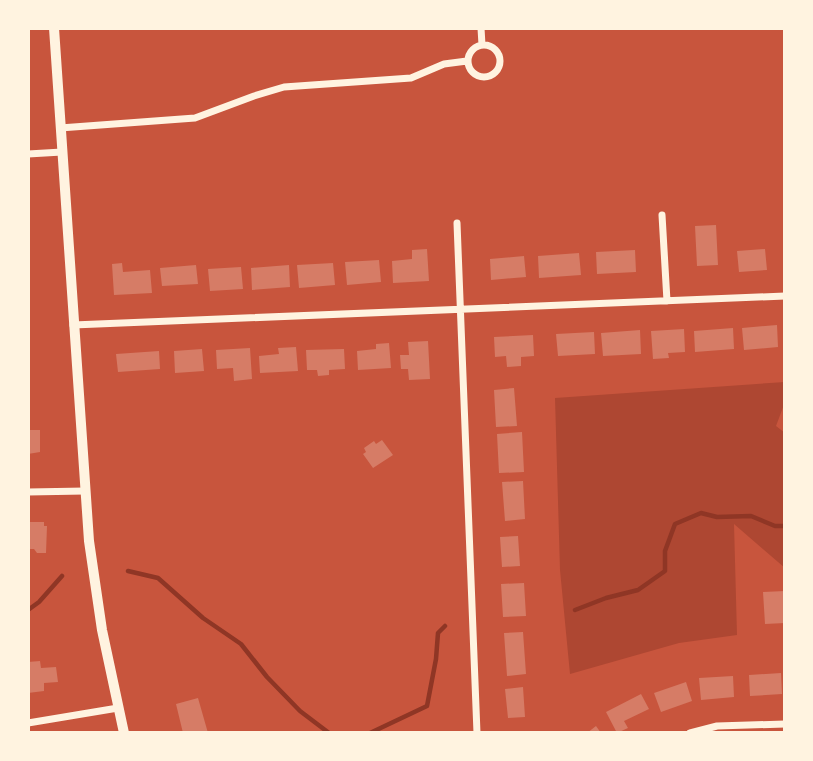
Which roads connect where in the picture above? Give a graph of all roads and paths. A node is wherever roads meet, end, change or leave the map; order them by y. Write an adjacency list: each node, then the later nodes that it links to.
1 (54, 28): 5 (main road)
2 (481, 28): 3 (street)
3 (482, 45): 4 (street); 4 (street)
4 (467, 61): 5 (street)
5 (60, 128): 6 (main road)
6 (62, 152): 7 (street); 13 (main road)
7 (28, 155)
8 (662, 215): 11 (street)
9 (457, 223): 12 (street)
10 (785, 296): 11 (street)
11 (667, 300): 12 (street)
12 (462, 309): 13 (street); 20 (street)
13 (74, 325): 14 (main road)
14 (85, 491): 15 (street); 16 (main road)
15 (28, 492)
16 (118, 708): 17 (street); 19 (main road)
17 (28, 723)
18 (785, 724): 21 (street)
19 (124, 733)
20 (477, 733)
21 (690, 733)

